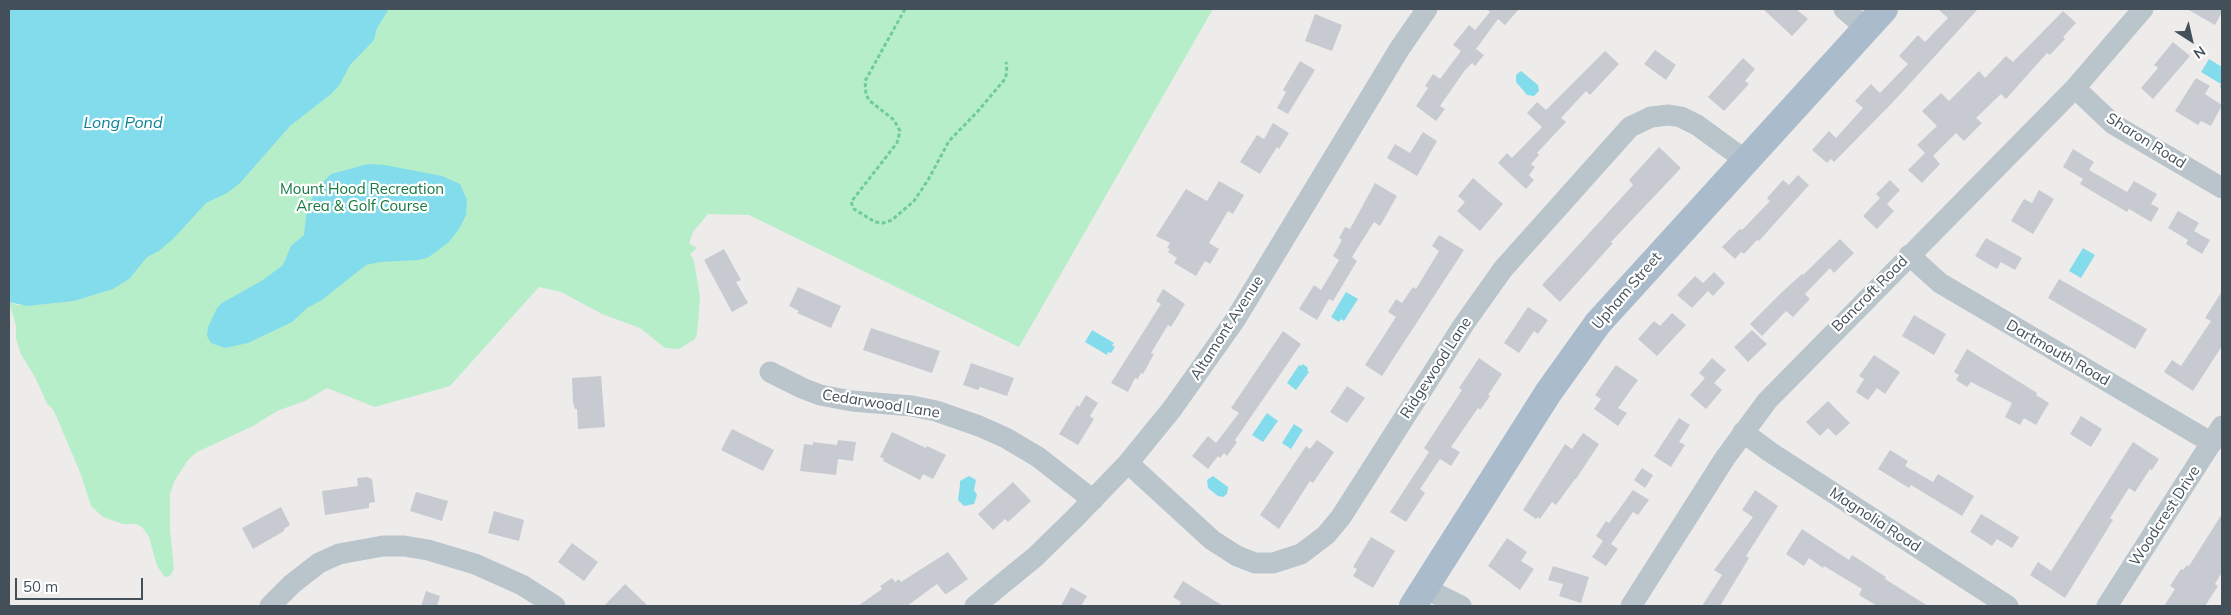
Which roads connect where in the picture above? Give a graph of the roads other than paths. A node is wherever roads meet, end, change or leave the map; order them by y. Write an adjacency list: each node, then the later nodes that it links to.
1 (1427, 9): 12 (street, Altamont Avenue)
2 (1844, 9): 4 (street)
3 (2143, 9): 5 (street, Bancroft Road)
4 (1875, 18): 6 (main road, Upham Street)
5 (2075, 88): 7 (street, Sharon Road); 8 (street, Bancroft Road)
6 (1745, 160): 12 (street, Ridgewood Lane); 14 (main road, Upham Street)
7 (2222, 188)
8 (1909, 255): 10 (street, Bancroft Road); 11 (street, Dartmouth Road)
9 (770, 372): 13 (street, Cedarwood Lane)
10 (1743, 432): 19 (street, Bancroft Road); 20 (street, Magnolia Road)
11 (2217, 435): 21 (street, Woodcrest Drive)
12 (1128, 463): 13 (street, Altamont Avenue)
13 (1093, 500): 17 (street, Altamont Avenue)
14 (1419, 597): 18 (street)
15 (270, 606): 16 (street)
16 (555, 606)
17 (975, 606)
18 (1461, 606)
19 (1631, 606)
20 (2008, 606)
21 (2108, 606)

